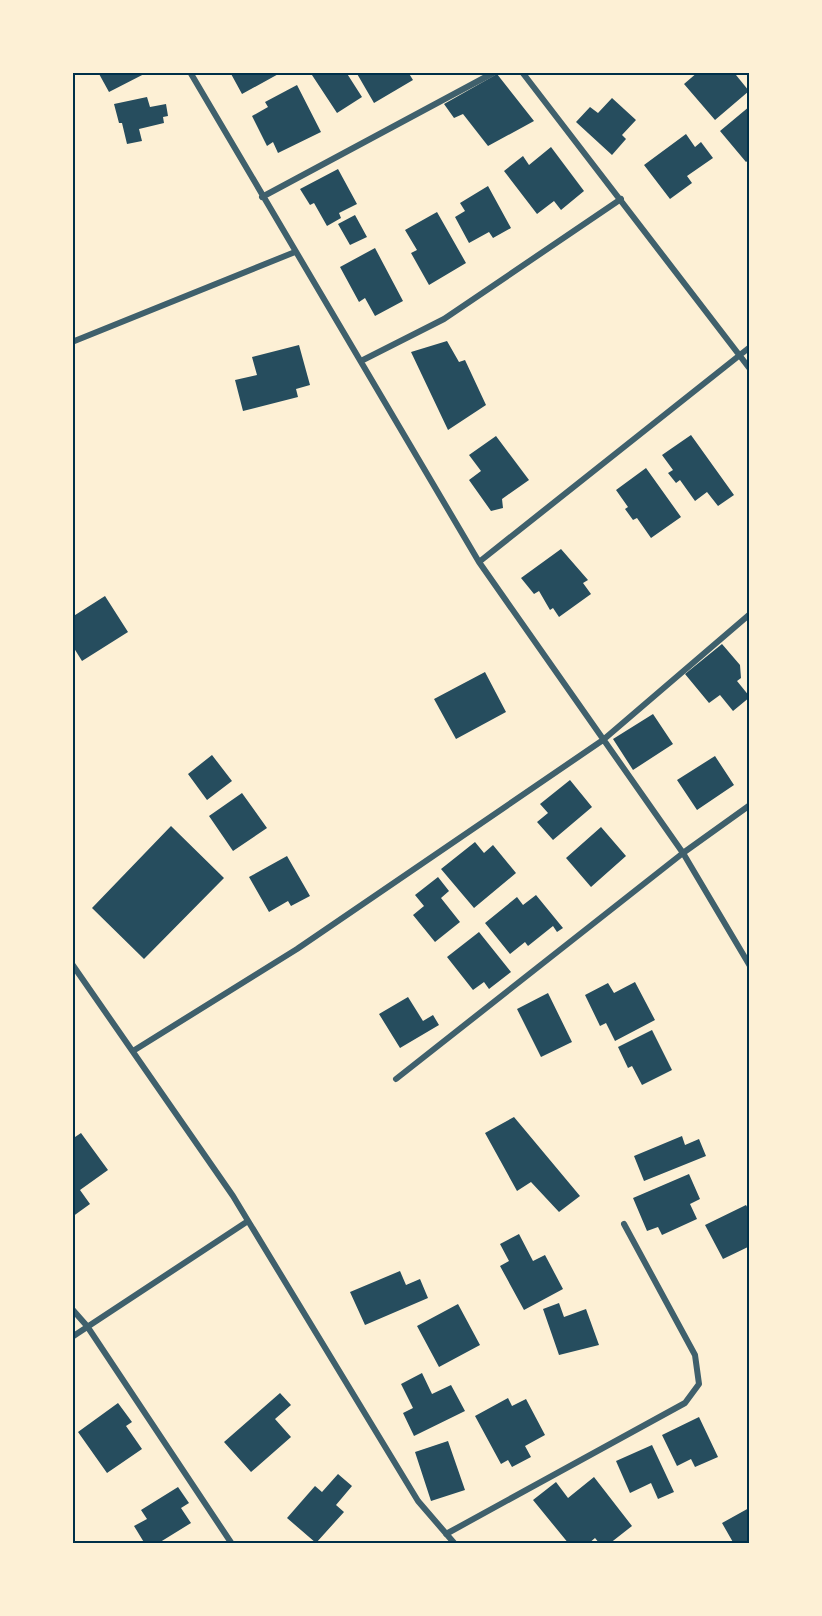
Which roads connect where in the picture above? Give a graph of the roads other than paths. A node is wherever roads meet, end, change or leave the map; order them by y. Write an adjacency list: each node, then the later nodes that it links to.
1 (189, 72): 4 (street)
2 (495, 72): 4 (street)
3 (522, 72): 5 (street)
4 (262, 197): 6 (street)
5 (621, 199): 9 (street); 10 (street)
6 (295, 252): 7 (street); 10 (street)
7 (72, 342)
8 (750, 347): 9 (street)
9 (740, 355): 11 (street); 12 (street)
10 (361, 361): 12 (street)
11 (750, 369)
12 (479, 562): 14 (street)
13 (750, 614): 14 (street)
14 (603, 740): 16 (street); 19 (street)
15 (750, 805): 16 (street)
16 (683, 854): 18 (street); 20 (street)
17 (72, 964): 19 (street)
18 (750, 966)
19 (133, 1051): 21 (street)
20 (396, 1080)
21 (248, 1221): 24 (street); 26 (street)
22 (624, 1224): 26 (street)
23 (72, 1309): 24 (street)
24 (87, 1326): 25 (street); 27 (street)
25 (72, 1336)
26 (446, 1534): 28 (street)
27 (232, 1544)
28 (454, 1544)

